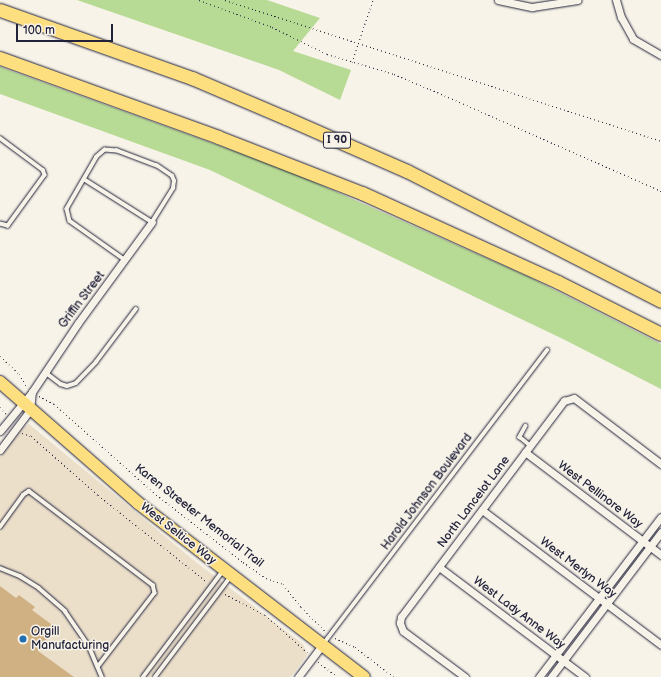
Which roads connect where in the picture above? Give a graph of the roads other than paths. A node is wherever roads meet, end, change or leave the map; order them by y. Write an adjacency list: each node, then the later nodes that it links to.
1 (498, 0): 4 (street)
2 (577, 0): 4 (street)
3 (616, 0): 6 (street)
4 (562, 2)
5 (0, 10): 13 (highway, I 90)
6 (661, 54)
7 (0, 58): 15 (highway)
8 (0, 138): 11 (lane)
9 (84, 179): 10 (lane); 10 (lane); 12 (lane)
10 (152, 222): 12 (street, Griffin Street)
11 (0, 224)
12 (125, 260): 17 (street, Griffin Street)
13 (661, 301)
14 (136, 309): 17 (lane)
15 (661, 334)
16 (547, 350): 41 (lane, Harold Johnson Boulevard)
17 (44, 372): 19 (street, Griffin Street)
18 (0, 382): 20 (main road, West Seltice Way)
19 (32, 392): 20 (street, Griffin Street); 20 (street, Griffin Street)
20 (26, 406): 22 (street); 24 (street); 38 (main road, West Seltice Way)
21 (526, 426): 25 (lane)
22 (0, 431)
23 (0, 434): 24 (street)
24 (8, 440): 26 (street)
25 (530, 445): 27 (street, North Lancelot Lane); 28 (street, North Lancelot Lane)
26 (0, 450)
27 (525, 452): 29 (street, North Lancelot Lane); 33 (street, West Pellinore Way)
28 (661, 464)
29 (482, 510): 36 (street, North Lancelot Lane); 39 (street, West Merlyn Way)
30 (661, 517): 33 (street)
31 (0, 527): 45 (lane)
32 (661, 532): 34 (street)
33 (643, 541): 34 (street, West Pellinore Way); 39 (street)
34 (650, 547): 35 (street, West Pellinore Way); 40 (street)
35 (661, 555)
36 (439, 567): 43 (street, West Lady Anne Way); 51 (street, North Lancelot Lane)
37 (0, 568): 45 (lane)
38 (227, 572): 41 (main road, West Seltice Way); 47 (lane); 48 (lane)
39 (600, 598): 40 (street, West Merlyn Way); 43 (street)
40 (607, 604): 42 (street, West Merlyn Way); 44 (street)
41 (322, 645): 49 (street); 50 (main road, West Seltice Way)
42 (661, 645)
43 (556, 654): 44 (street, West Lady Anne Way); 52 (street)
44 (564, 661): 53 (street); 54 (street, West Lady Anne Way)
45 (98, 667): 46 (lane)
46 (102, 677)
47 (143, 677)
48 (155, 677)
49 (298, 677)
50 (364, 677)
51 (465, 677)
52 (539, 677)
53 (552, 677)
54 (585, 677)

